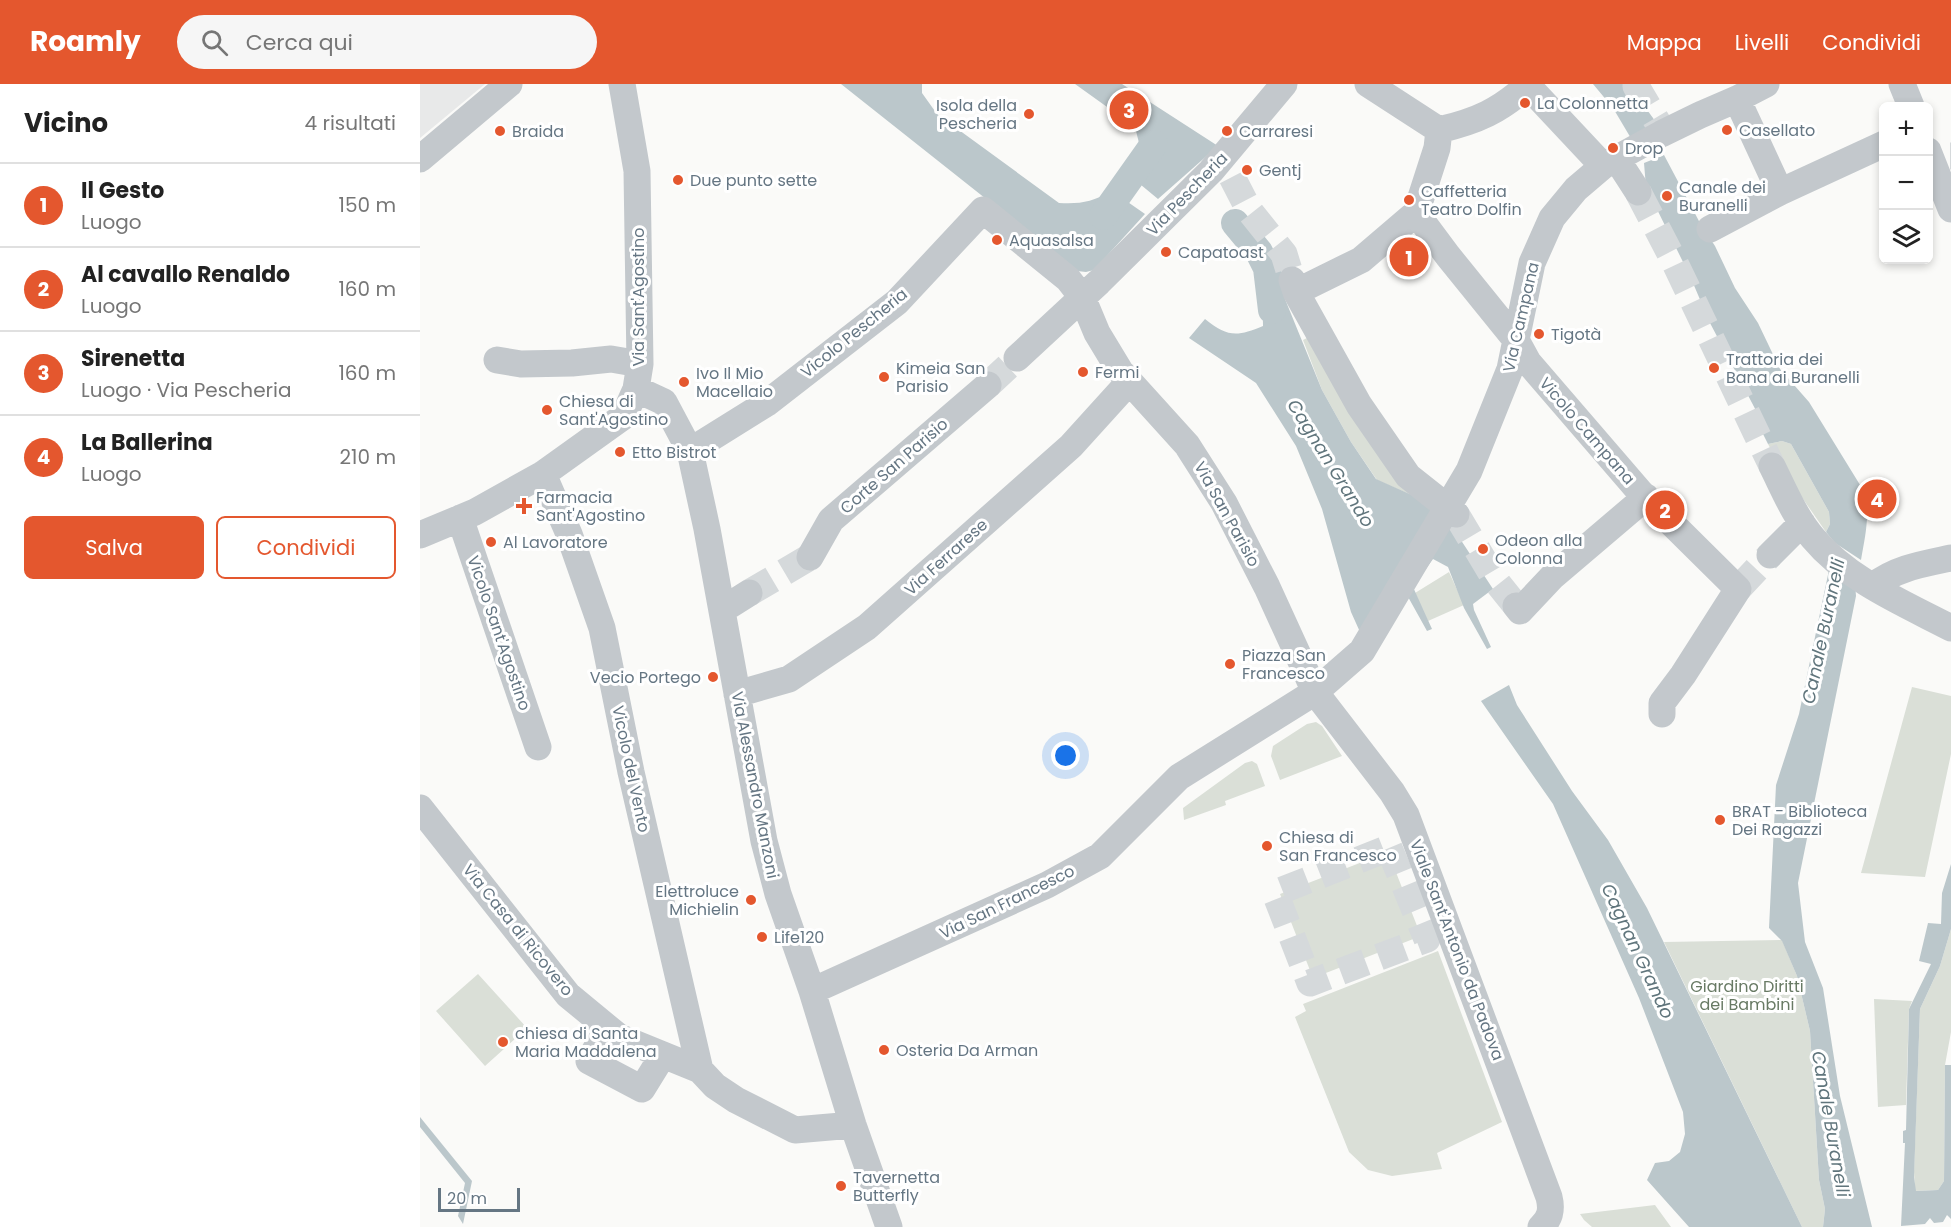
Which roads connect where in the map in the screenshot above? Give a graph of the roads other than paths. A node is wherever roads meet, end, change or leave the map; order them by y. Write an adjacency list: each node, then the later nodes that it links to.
1 (509, 84): 14 (street)
2 (622, 84): 24 (street, Via Sant'Agostino)
3 (1284, 84): 20 (street, Via Pescheria)
4 (1368, 84): 10 (street)
5 (1766, 84): 8 (street, Via Campana)
6 (1902, 84): 9 (street)
7 (1529, 85): 10 (street); 13 (street)
8 (1737, 99): 13 (street, Via Campana); 16 (street)
9 (1909, 102)
10 (1439, 130): 18 (street)
11 (1879, 146): 16 (street)
12 (1937, 156): 17 (street)
13 (1618, 157): 15 (street); 21 (street, Via Campana)
14 (420, 159)
15 (1638, 192)
16 (1780, 192): 19 (street)
17 (1951, 209)
18 (1416, 213): 21 (street, Vicolo Campana); 31 (street)
19 (1710, 229)
20 (1091, 290): 22 (street, Via Pescheria); 25 (street, Via San Parisio); 27 (street, Vicolo Pescheria)
21 (1516, 340): 30 (street, Vicolo Campana); 31 (street, Via Campana)
22 (1017, 358)
23 (497, 360): 24 (street, Via Alessandro Manzoni)
24 (638, 376): 27 (street, Via Alessandro Manzoni); 29 (street, Via Sant'Agostino)
25 (1129, 382): 43 (street, Via San Parisio); 44 (street, Via Ferrarese)
26 (988, 385): 36 (street, Corte San Parisio)
27 (690, 451): 41 (street, Via Alessandro Manzoni)
28 (1772, 466): 33 (street)
29 (543, 474): 32 (street, Via Sant'Agostino); 51 (street, Vicolo del Vento)
30 (1643, 495): 40 (street); 45 (street, Vicolo Campana)
31 (1452, 510): 43 (street, Via Campana)
32 (460, 518): 34 (street, Via Sant'Agostino); 46 (street, Vicolo Sant'Agostino)
33 (1808, 531): 35 (street); 38 (street)
34 (420, 535)
35 (1770, 555)
36 (810, 557)
37 (1951, 558): 38 (street)
38 (1873, 586): 42 (street)
39 (749, 593): 41 (street)
40 (1518, 608)
41 (722, 610): 44 (street, Via Alessandro Manzoni)
42 (1951, 628)
43 (1315, 692): 48 (street, Via San Francesco); 54 (street, Viale Sant'Antonio da Padova)
44 (737, 694): 48 (street, Via Alessandro Manzoni)
45 (1662, 714)
46 (538, 747)
47 (420, 808): 49 (street, Via Casa di Ricovero)
48 (812, 991): 52 (street, Via Alessandro Manzoni)
49 (608, 1028): 50 (street, Via Casa di Ricovero); 50 (street)
50 (663, 1055): 51 (street, Via Casa di Ricovero)
51 (700, 1070): 52 (street, Via Casa di Ricovero)
52 (853, 1125): 53 (street, Via Alessandro Manzoni)
53 (889, 1227)
54 (1541, 1227)

